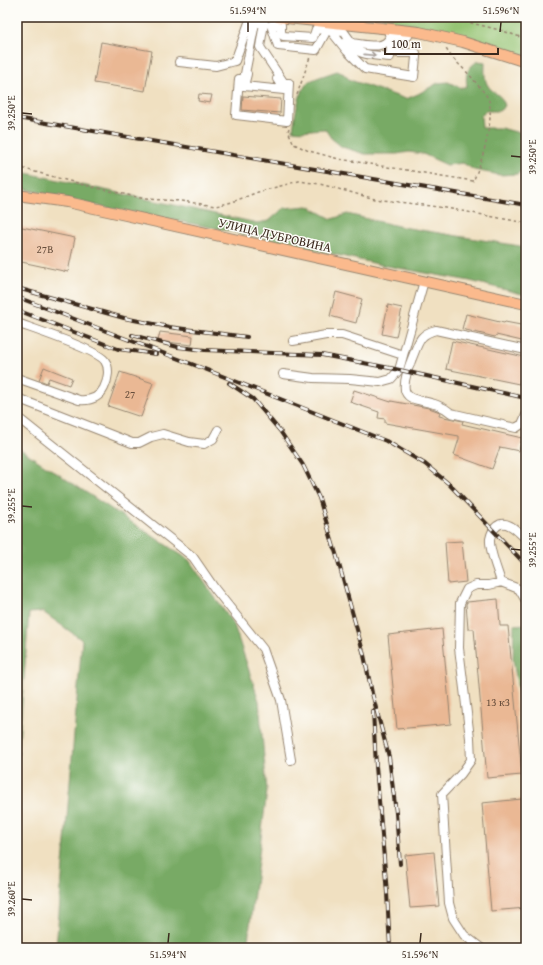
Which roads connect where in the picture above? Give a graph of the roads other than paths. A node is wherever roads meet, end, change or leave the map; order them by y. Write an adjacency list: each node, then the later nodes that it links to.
1 (251, 17): 9 (street)
2 (259, 20): 2 (street); 8 (street)
3 (275, 20): 5 (main road); 5 (street); 5 (street); 5 (street)
4 (362, 21): 5 (main road); 7 (main road)
5 (326, 24): 6 (street)
6 (339, 32): 7 (street); 7 (street, one-way to 7); 7 (street)
7 (403, 32): 10 (main road)
8 (254, 42): 8 (street)
9 (179, 62)
10 (526, 62)
11 (17, 195): 12 (main road, УЛИЦА ДУБРОВИНА)
12 (424, 281): 13 (main road, УЛИЦА ДУБРОВИНА); 17 (street)
13 (526, 304)
14 (17, 323): 19 (street)
15 (293, 341): 17 (street)
16 (526, 350): 21 (street)
17 (403, 355): 18 (street)
18 (283, 374)
19 (17, 378)
20 (17, 398): 23 (street)
21 (526, 415)
22 (17, 417): 27 (street)
23 (218, 430)
24 (526, 539): 25 (street)
25 (501, 582): 26 (street); 28 (street)
26 (526, 601)
27 (291, 760)
28 (481, 948)

